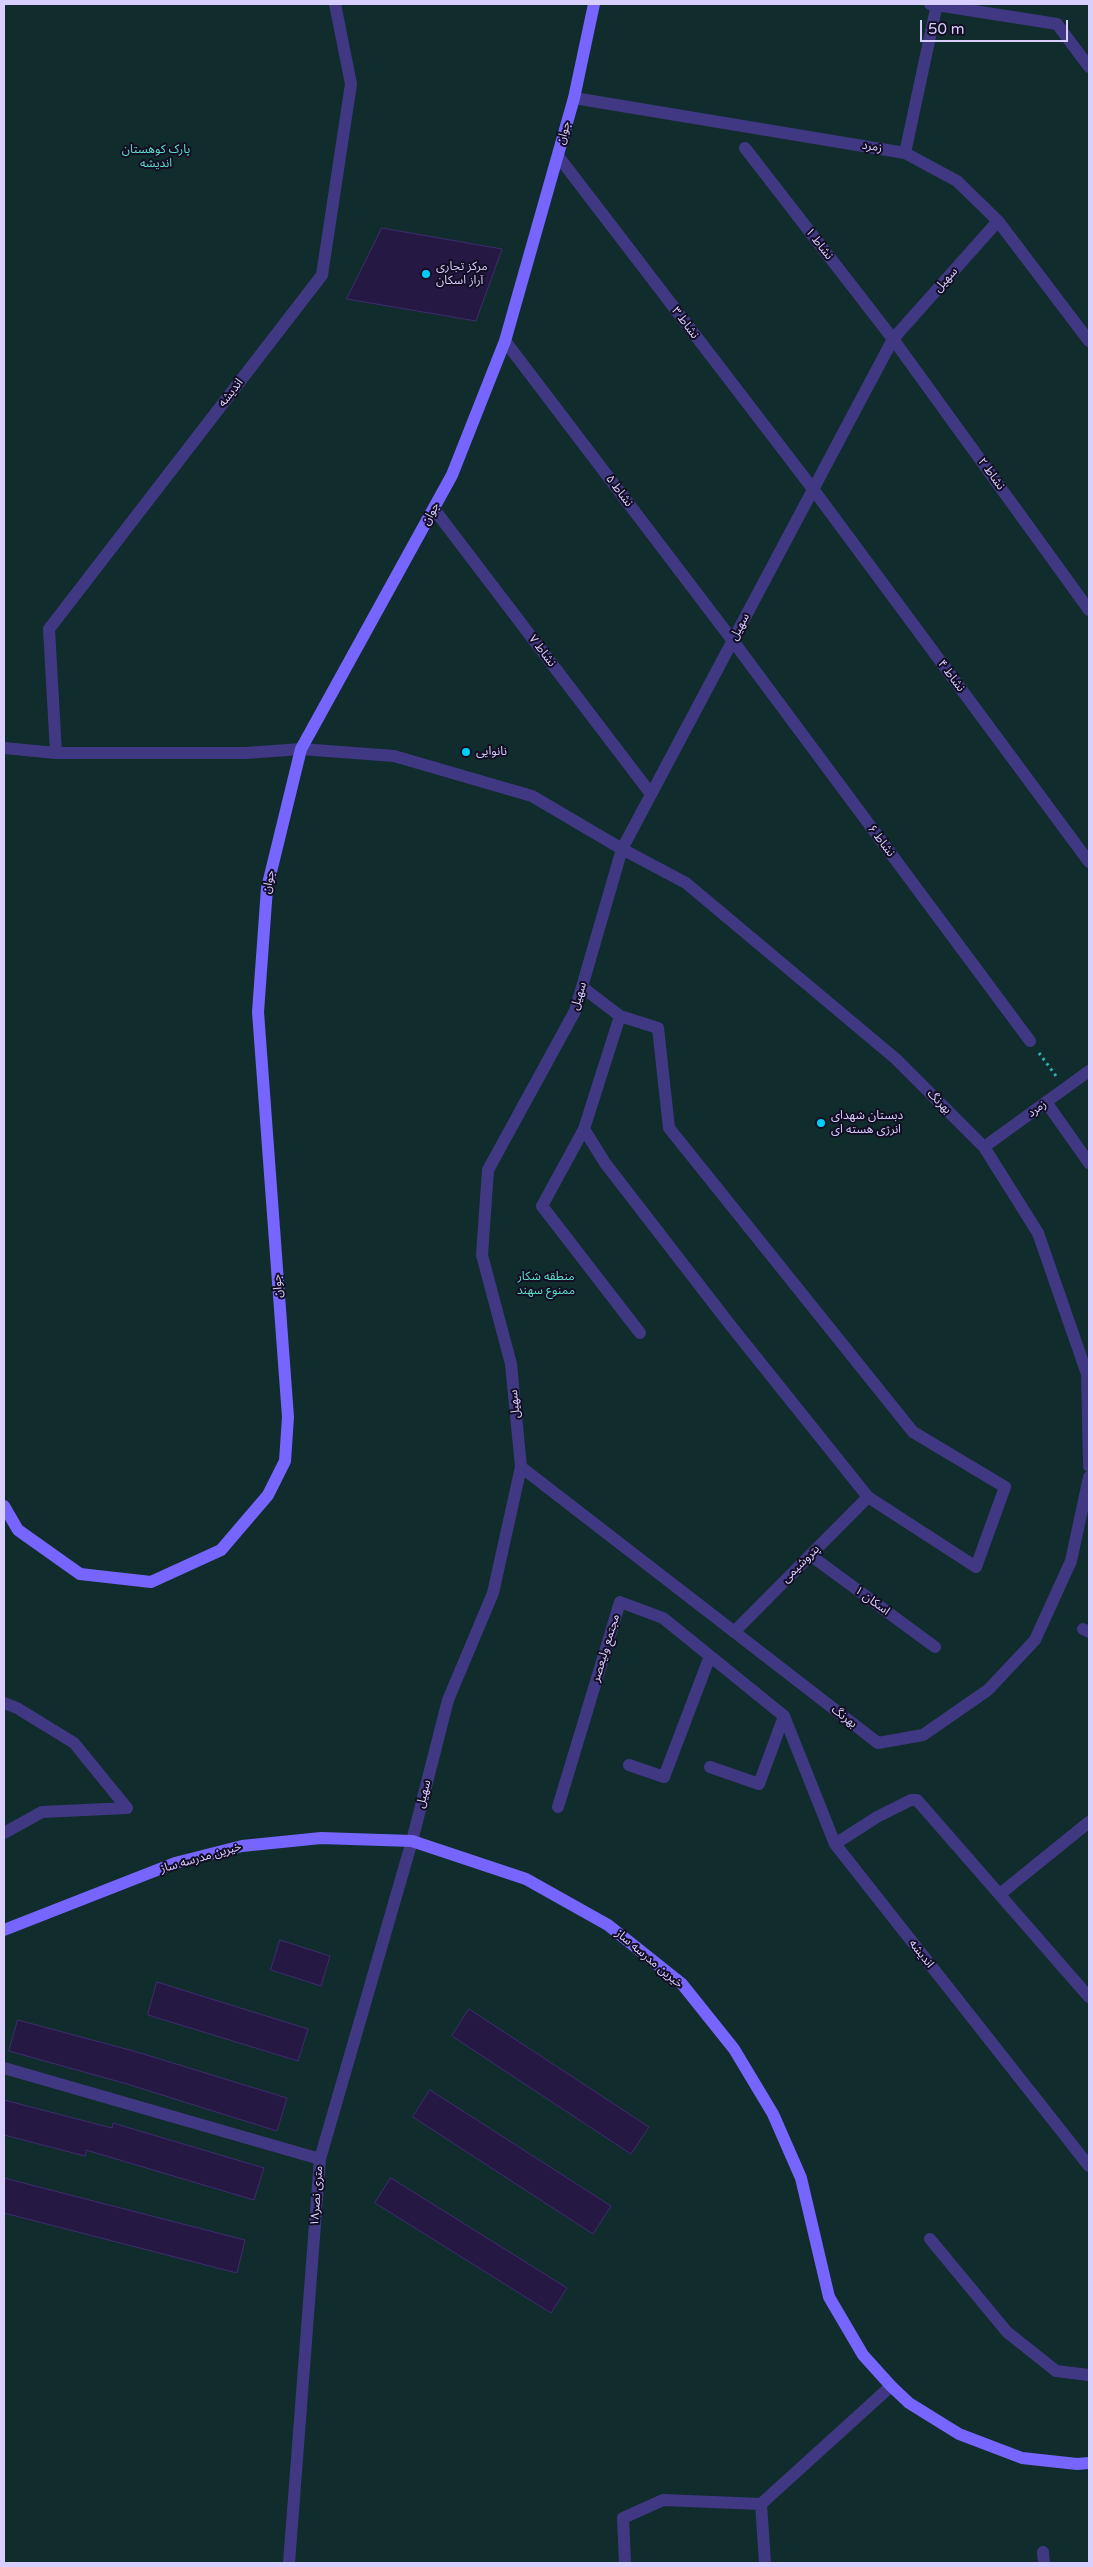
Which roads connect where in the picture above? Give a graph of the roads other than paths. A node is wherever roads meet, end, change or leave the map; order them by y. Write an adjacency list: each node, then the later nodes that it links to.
1 (336, 4): 19 (street, اندیشه)
2 (594, 4): 5 (street, جوان)
3 (935, 4): 4 (street); 7 (street)
4 (1089, 67)
5 (574, 98): 7 (street, زمرد); 8 (street, جوان)
6 (745, 148): 10 (street, نشاط ۱)
7 (905, 152): 9 (street, زمرد)
8 (558, 156): 12 (street, جوان); 13 (street, نشاط ۳)
9 (998, 221): 10 (street, سهیل); 11 (street, زمرد)
10 (893, 339): 13 (street, سهیل); 15 (street, نشاط ۲)
11 (1089, 341)
12 (505, 342): 14 (street, جوان); 16 (street, نشاط ۵)
13 (813, 489): 16 (street, سهیل); 22 (street, نشاط ۴)
14 (434, 509): 18 (street, جوان); 20 (street, نشاط ۷)
15 (1089, 610)
16 (733, 641): 20 (street, سهیل); 25 (street, نشاط ۶)
17 (4, 748): 19 (street, بهرنگ)
18 (301, 749): 19 (street, بهرنگ); 21 (street, بهرنگ); 37 (street, جوان)
19 (56, 754)
20 (651, 794): 21 (street, سهیل)
21 (622, 849): 23 (street, سهیل); 29 (street, بهرنگ)
22 (1089, 862)
23 (582, 987): 24 (street); 34 (street, سهیل)
24 (620, 1016): 28 (street); 36 (street)
25 (1030, 1041)
26 (1089, 1071): 27 (street, زمرد)
27 (1046, 1102): 29 (street, زمرد); 30 (street)
28 (584, 1129): 31 (street); 36 (street)
29 (984, 1147): 32 (street, بهرنگ)
30 (1089, 1164)
31 (640, 1333)
32 (1089, 1422): 33 (street, بهرنگ)
33 (1089, 1466)
34 (521, 1467): 39 (street, بهرنگ); 49 (street, سهیل)
35 (1089, 1477): 39 (street, بهرنگ)
36 (868, 1497): 38 (street, پتروشیمی)
37 (4, 1506)
38 (810, 1555): 39 (street, پتروشیمی); 40 (street, اسکان ۱)
39 (734, 1632)
40 (934, 1647)
41 (710, 1656): 43 (street, مجتمع ولیعصر); 44 (street); 46 (street, مجتمع ولیعصر)
42 (4, 1703): 48 (street)
43 (786, 1719): 45 (street); 50 (street, اندیشه)
44 (629, 1765)
45 (710, 1767)
46 (558, 1807)
47 (1089, 1822): 51 (street)
48 (4, 1833)
49 (412, 1841): 52 (street, خیرین مدرسه ساز); 55 (street, ۱۸متری نصر); 59 (street, خیرین مدرسه ساز)
50 (835, 1844): 51 (street); 56 (street, اندیشه)
51 (1000, 1894): 53 (street)
52 (4, 1930)
53 (1089, 1997)
54 (4, 2068): 55 (street)
55 (320, 2159): 62 (street, ۱۸متری نصر)
56 (1089, 2166)
57 (930, 2239): 58 (street)
58 (1089, 2375)
59 (892, 2386): 60 (street, خیرین مدرسه ساز); 61 (street)
60 (1089, 2463)
61 (761, 2504): 63 (street); 64 (street)
62 (289, 2563)
63 (625, 2563)
64 (765, 2563)

